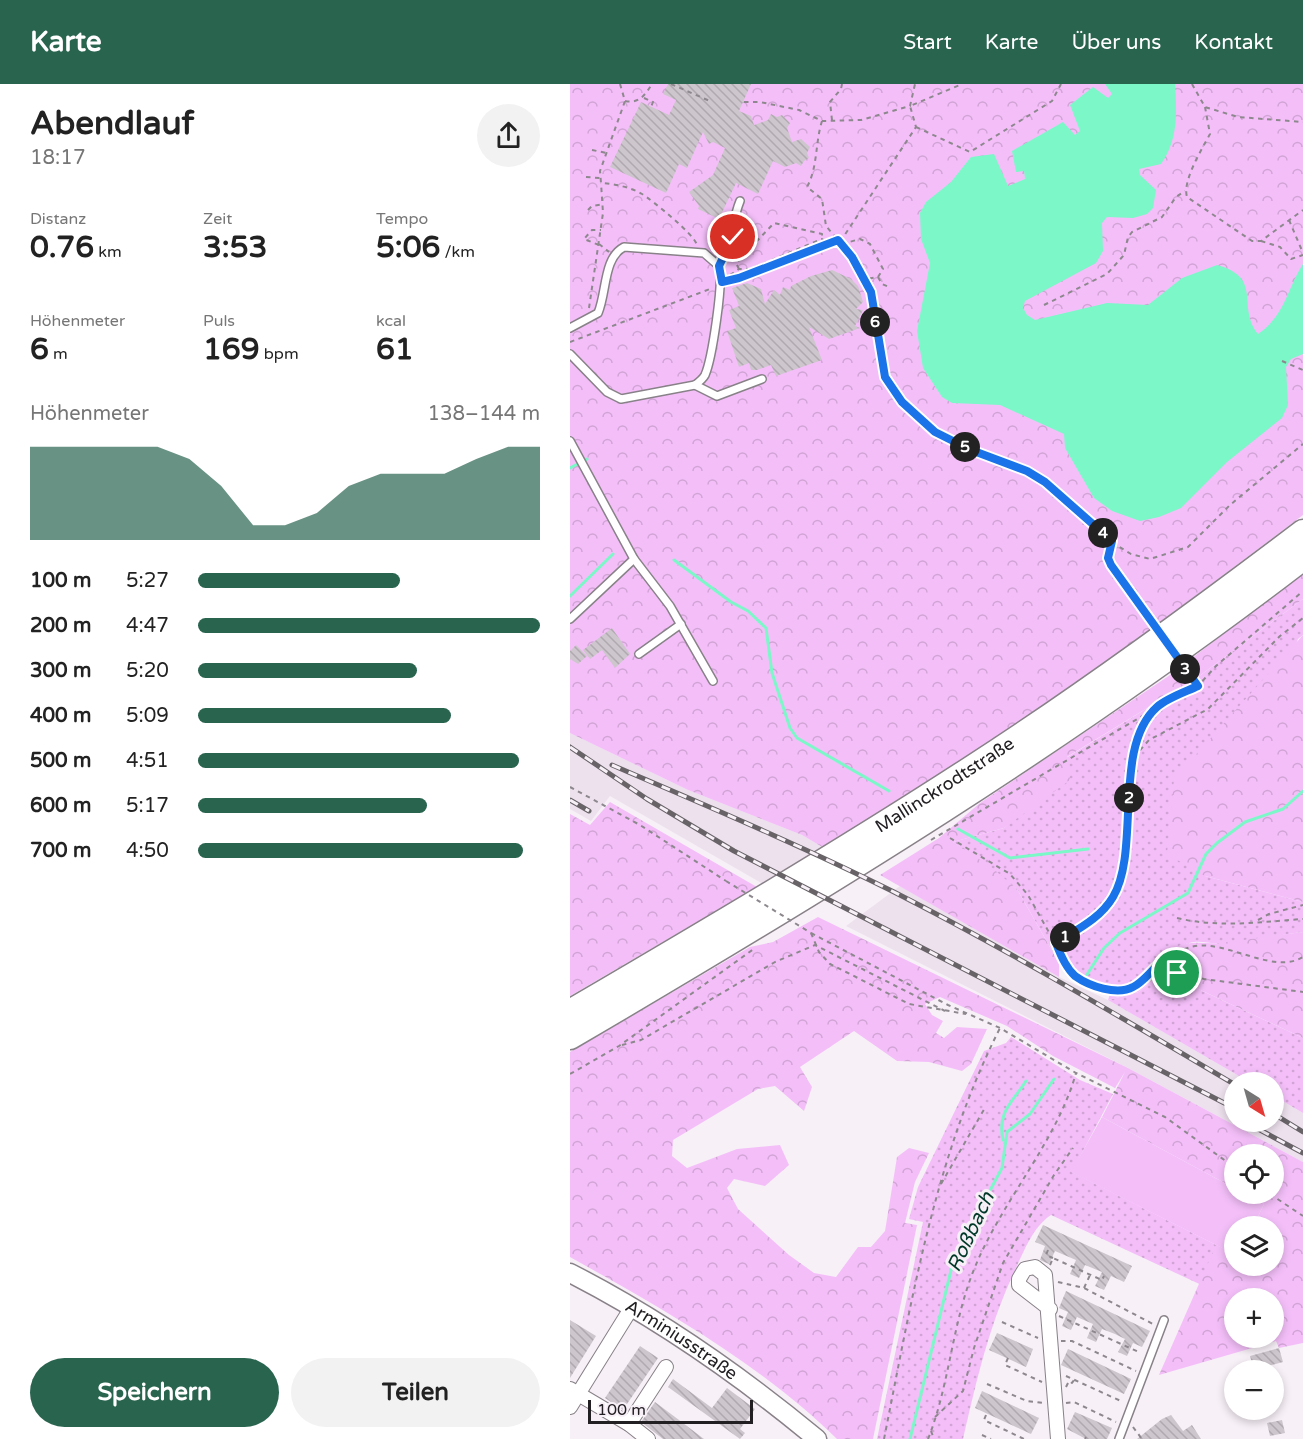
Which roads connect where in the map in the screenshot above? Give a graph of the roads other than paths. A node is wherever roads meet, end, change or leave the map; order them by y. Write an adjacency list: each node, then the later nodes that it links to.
1 (740, 201): 2 (lane)
2 (719, 266): 3 (lane); 6 (lane)
3 (570, 328)
4 (570, 354): 6 (lane)
5 (762, 379): 6 (lane)
6 (695, 385)
7 (571, 442): 10 (lane)
8 (1303, 532): 15 (highway, Mallinckrodtstraße)
9 (1303, 558): 16 (highway, Mallinckrodtstraße)
10 (634, 559): 11 (lane); 12 (lane)
11 (570, 619)
12 (681, 624): 13 (lane); 14 (lane)
13 (639, 654)
14 (713, 681)
15 (570, 1012)
16 (570, 1037)
17 (570, 1273): 18 (street, Arminiusstraße)
18 (632, 1306): 22 (street); 26 (street, Arminiusstraße)
19 (1050, 1313): 19 (street); 27 (street)
20 (1162, 1324): 28 (lane)
21 (666, 1366): 24 (street)
22 (574, 1392): 23 (street); 24 (street)
23 (570, 1407)
24 (629, 1424): 25 (street)
25 (648, 1439)
26 (817, 1439)
27 (1058, 1439)
28 (1119, 1439)

